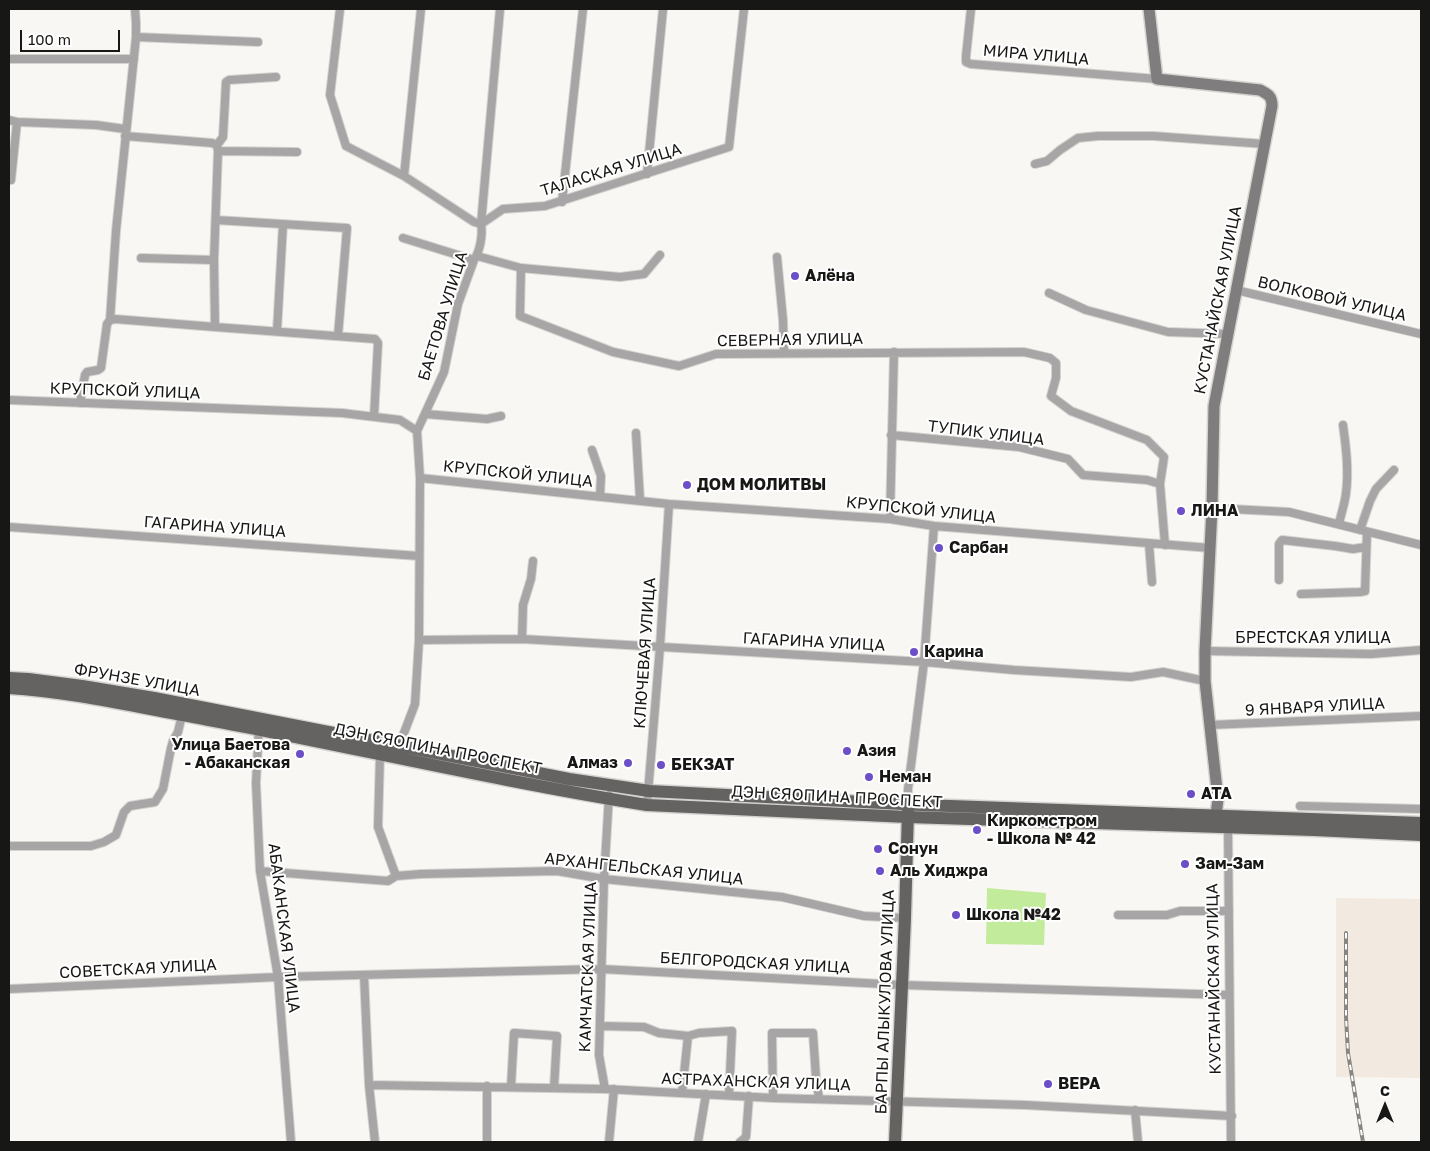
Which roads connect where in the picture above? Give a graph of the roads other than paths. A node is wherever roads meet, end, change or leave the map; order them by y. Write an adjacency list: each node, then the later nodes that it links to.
1 (135, 9): 10 (street)
2 (340, 9): 23 (street)
3 (421, 9): 23 (street)
4 (500, 9): 28 (street, БАЕТОВА УЛИЦА)
5 (583, 9): 25 (street)
6 (663, 9): 22 (street)
7 (744, 9): 22 (street, ТАЛАСКАЯ УЛИЦА)
8 (971, 9): 15 (street, МИРА УЛИЦА)
9 (1150, 9): 15 (street)
10 (136, 37): 11 (street); 13 (street)
11 (258, 42)
12 (9, 59): 13 (street)
13 (134, 59): 17 (street)
14 (276, 77): 19 (street)
15 (1157, 80): 18 (street, КУСТАНАЙСКАЯ УЛИЦА)
16 (13, 121): 17 (street); 24 (street)
17 (125, 133): 19 (street); 38 (street)
18 (1265, 144): 21 (street); 36 (street, КУСТАНАЙСКАЯ УЛИЦА)
19 (217, 148): 20 (street); 26 (street)
20 (297, 152)
21 (1035, 164)
22 (647, 174): 25 (street, ТАЛАСКАЯ УЛИЦА)
23 (404, 176): 28 (street)
24 (11, 180)
25 (562, 202): 28 (street, ТАЛАСКАЯ УЛИЦА)
26 (216, 220): 27 (street); 34 (street)
27 (284, 224): 40 (street); 43 (street)
28 (481, 224): 33 (street, БАЕТОВА УЛИЦА)
29 (402, 238): 33 (street)
30 (660, 255): 35 (street)
31 (777, 257): 45 (street)
32 (141, 258): 34 (street)
33 (475, 258): 35 (street); 48 (street, БАЕТОВА УЛИЦА)
34 (214, 260): 39 (street)
35 (521, 268): 45 (street, СЕВЕРНАЯ УЛИЦА)
36 (1236, 290): 41 (street, КУСТАНАЙСКАЯ УЛИЦА); 42 (street, ВОЛКОВОЙ УЛИЦА)
37 (1049, 293): 41 (street)
38 (110, 320): 39 (street); 47 (street)
39 (215, 326): 40 (street)
40 (277, 331): 43 (street)
41 (1228, 334): 62 (street, КУСТАНАЙСКАЯ УЛИЦА)
42 (1421, 334)
43 (338, 336): 50 (street)
44 (894, 352): 45 (street, СЕВЕРНАЯ УЛИЦА); 54 (street); 58 (street, СЕВЕРНАЯ УЛИЦА)
45 (784, 353)
46 (9, 400): 47 (street, КРУПСКОЙ УЛИЦА)
47 (80, 403): 50 (street, КРУПСКОЙ УЛИЦА)
48 (425, 414): 49 (street); 52 (street, БАЕТОВА УЛИЦА)
49 (501, 416)
50 (374, 417): 52 (street, КРУПСКОЙ УЛИЦА)
51 (1342, 425): 64 (street)
52 (417, 431): 57 (street, БАЕТОВА УЛИЦА)
53 (636, 433): 60 (street)
54 (891, 435): 58 (street, ТУПИК УЛИЦА); 63 (street)
55 (592, 450): 59 (street)
56 (1394, 470): 67 (street)
57 (420, 478): 59 (street, КРУПСКОЙ УЛИЦА); 73 (street, БАЕТОВА УЛИЦА)
58 (1160, 484): 69 (street)
59 (600, 496): 60 (street, КРУПСКОЙ УЛИЦА)
60 (640, 500): 61 (street, КРУПСКОЙ УЛИЦА)
61 (669, 504): 63 (street, КРУПСКОЙ УЛИЦА); 80 (street, КЛЮЧЕВАЯ УЛИЦА)
62 (1212, 508): 64 (street); 72 (street, КУСТАНАЙСКАЯ УЛИЦА)
63 (890, 519): 65 (street, КРУПСКОЙ УЛИЦА)
64 (1339, 524): 67 (street)
65 (934, 526): 68 (street, КРУПСКОЙ УЛИЦА); 83 (street)
66 (9, 527): 73 (street, ГАГАРИНА УЛИЦА)
67 (1364, 531): 70 (street); 71 (street)
68 (1149, 544): 69 (street, КРУПСКОЙ УЛИЦА); 76 (street)
69 (1165, 545): 72 (street, КРУПСКОЙ УЛИЦА)
70 (1421, 545)
71 (1366, 547): 75 (street); 77 (street)
72 (1210, 548): 82 (street, КУСТАНАЙСКАЯ УЛИЦА)
73 (419, 556): 79 (street, БАЕТОВА УЛИЦА)
74 (533, 561): 78 (street)
75 (1279, 580)
76 (1152, 582)
77 (1301, 594)
78 (522, 639): 79 (street, ГАГАРИНА УЛИЦА); 80 (street, ГАГАРИНА УЛИЦА)
79 (419, 640): 91 (street, БАЕТОВА УЛИЦА)
80 (660, 647): 83 (street, ГАГАРИНА УЛИЦА); 93 (street, КЛЮЧЕВАЯ УЛИЦА)
81 (1421, 650): 82 (street, БРЕСТСКАЯ УЛИЦА)
82 (1205, 651): 85 (street, КУСТАНАЙСКАЯ УЛИЦА)
83 (924, 662): 85 (street, ГАГАРИНА УЛИЦА); 98 (street)
84 (9, 678): 89 (main road, ФРУНЗЕ УЛИЦА)
85 (1205, 682): 90 (street, КУСТАНАЙСКАЯ УЛИЦА)
86 (9, 688): 87 (main road, ФРУНЗЕ УЛИЦА)
87 (182, 715): 89 (main road, ФРУНЗЕ УЛИЦА); 102 (street)
88 (1421, 716): 90 (street, 9 ЯНВАРЯ УЛИЦА)
89 (259, 724): 91 (main road, ДЭН СЯОПИНА ПРОСПЕКТ); 92 (main road, ДЭН СЯОПИНА ПРОСПЕКТ); 103 (street, АБАКАНСКАЯ УЛИЦА)
90 (1210, 725): 99 (street, КУСТАНАЙСКАЯ УЛИЦА)
91 (398, 746): 94 (main road, ДЭН СЯОПИНА ПРОСПЕКТ)
92 (380, 755): 94 (main road, ДЭН СЯОПИНА ПРОСПЕКТ); 104 (street)
93 (649, 791): 94 (main road, ДЭН СЯОПИНА ПРОСПЕКТ); 95 (street, КЛЮЧЕВАЯ УЛИЦА); 98 (main road, ДЭН СЯОПИНА ПРОСПЕКТ)
94 (610, 792): 95 (main road, ДЭН СЯОПИНА ПРОСПЕКТ); 105 (street, КАМЧАТСКАЯ УЛИЦА)
95 (647, 805): 98 (main road, ДЭН СЯОПИНА ПРОСПЕКТ)
96 (1300, 806): 97 (street)
97 (1421, 809)
98 (908, 810): 99 (main road, ДЭН СЯОПИНА ПРОСПЕКТ); 108 (main road, БАРПЫ АЛЫКУЛОВА УЛИЦА)
99 (1222, 821): 100 (main road, ДЭН СЯОПИНА ПРОСПЕКТ); 101 (main road, ДЭН СЯОПИНА ПРОСПЕКТ); 106 (street, КУСТАНАЙСКАЯ УЛИЦА)
100 (1421, 823)
101 (1421, 835)
102 (9, 846)
103 (260, 871): 104 (street, АРХАНГЕЛЬСКАЯ УЛИЦА); 111 (street, АБАКАНСКАЯ УЛИЦА)
104 (396, 876): 105 (street, АРХАНГЕЛЬСКАЯ УЛИЦА)
105 (604, 879): 108 (street, АРХАНГЕЛЬСКАЯ УЛИЦА); 109 (street, КАМЧАТСКАЯ УЛИЦА)
106 (1229, 911): 107 (street); 114 (street, КУСТАНАЙСКАЯ УЛИЦА)
107 (1118, 915)
108 (905, 918): 112 (main road, БАРПЫ АЛЫКУЛОВА УЛИЦА)
109 (601, 969): 110 (street, БЕЛГОРОДСКАЯ УЛИЦА); 112 (street, БЕЛГОРОДСКАЯ УЛИЦА); 115 (street, КАМЧАТСКАЯ УЛИЦА)
110 (364, 974): 111 (street, БЕЛГОРОДСКАЯ УЛИЦА); 117 (street)
111 (278, 976): 113 (street, СОВЕТСКАЯ УЛИЦА); 132 (street, АБАКАНСКАЯ УЛИЦА)
112 (902, 985): 114 (street, БЕЛГОРОДСКАЯ УЛИЦА); 129 (main road, БАРПЫ АЛЫКУЛОВА УЛИЦА)
113 (9, 989)
114 (1230, 995): 131 (street, КУСТАНАЙСКАЯ УЛИЦА)
115 (600, 1026): 116 (street); 121 (street, КАМЧАТСКАЯ УЛИЦА)
116 (688, 1036): 123 (street); 125 (street)
117 (369, 1084): 118 (street, АСТРАХАНСКАЯ УЛИЦА); 133 (street)
118 (487, 1086): 119 (street, АСТРАХАНСКАЯ УЛИЦА); 134 (street)
119 (511, 1087): 120 (street, АСТРАХАНСКАЯ УЛИЦА); 120 (street)
120 (554, 1088): 121 (street, АСТРАХАНСКАЯ УЛИЦА)
121 (605, 1089): 122 (street, АСТРАХАНСКАЯ УЛИЦА)
122 (614, 1089): 123 (street, АСТРАХАНСКАЯ УЛИЦА); 135 (street)
123 (682, 1093): 124 (street, АСТРАХАНСКАЯ УЛИЦА)
124 (706, 1094): 125 (street, АСТРАХАНСКАЯ УЛИЦА); 136 (street)
125 (729, 1095): 126 (street, АСТРАХАНСКАЯ УЛИЦА)
126 (749, 1096): 127 (street, АСТРАХАНСКАЯ УЛИЦА); 137 (street)
127 (773, 1098): 128 (street, АСТРАХАНСКАЯ УЛИЦА); 128 (street)
128 (819, 1098): 129 (street, АСТРАХАНСКАЯ УЛИЦА)
129 (896, 1101): 130 (street, АСТРАХАНСКАЯ УЛИЦА); 138 (main road, БАРПЫ АЛЫКУЛОВА УЛИЦА)
130 (1135, 1110): 131 (street, АСТРАХАНСКАЯ УЛИЦА); 139 (street)
131 (1232, 1116): 140 (street, КУСТАНАЙСКАЯ УЛИЦА)
132 (291, 1142)
133 (375, 1142)
134 (487, 1142)
135 (609, 1142)
136 (698, 1142)
137 (740, 1142)
138 (895, 1142)
139 (1138, 1142)
140 (1231, 1142)

